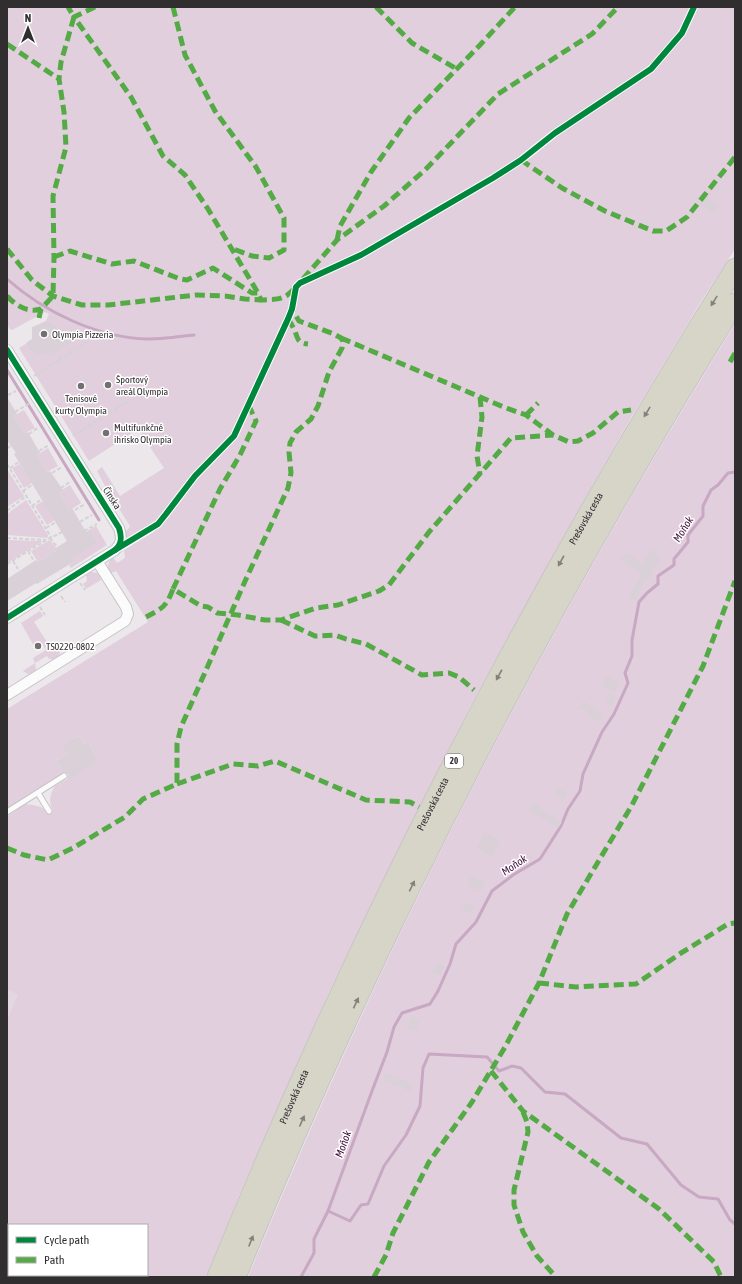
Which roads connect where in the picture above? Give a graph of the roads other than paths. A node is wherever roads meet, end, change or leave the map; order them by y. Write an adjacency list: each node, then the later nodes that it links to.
1 (735, 268): 11 (highway, Prešovská cesta / 20, one-way to 11)
2 (735, 303): 12 (highway, Prešovská cesta / 20, one-way to 2)
3 (7, 350): 4 (street, Čínska)
4 (97, 561): 5 (street, Čínska); 6 (street)
5 (7, 618)
6 (7, 695)
7 (64, 776): 8 (lane)
8 (38, 793): 9 (lane); 10 (lane)
9 (49, 811)
10 (7, 812)
11 (216, 1277)
12 (236, 1277)

